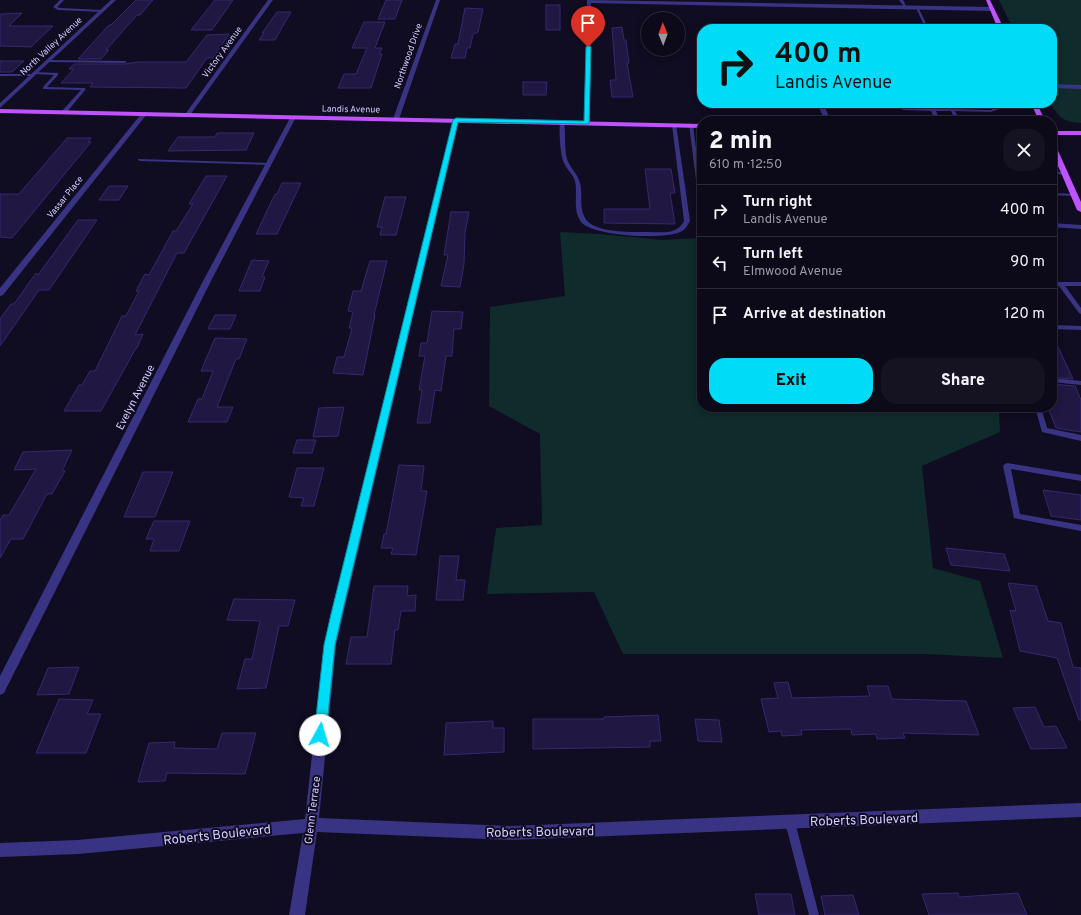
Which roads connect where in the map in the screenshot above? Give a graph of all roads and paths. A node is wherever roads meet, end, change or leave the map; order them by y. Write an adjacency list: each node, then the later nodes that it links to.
1 (62, 0): 12 (lane)
2 (114, 0): 12 (street, North Valley Avenue)
3 (271, 0): 29 (street, Victory Avenue)
4 (438, 0): 33 (street, Northwood Drive)
5 (901, 0): 9 (lane)
6 (988, 0): 11 (main road)
7 (589, 1): 8 (street); 36 (street)
8 (742, 2): 9 (street)
9 (906, 7): 10 (street)
10 (916, 7): 11 (street); 13 (lane)
11 (992, 9): 14 (main road)
12 (102, 11): 15 (street, North Valley Avenue)
13 (925, 24)
14 (998, 24)
15 (48, 61): 16 (lane); 18 (street, North Valley Avenue)
16 (125, 62)
17 (0, 74): 18 (lane)
18 (34, 74): 21 (street, North Valley Avenue); 27 (lane)
19 (1057, 86): 20 (street)
20 (1081, 87)
21 (0, 106)
22 (902, 108): 24 (lane)
23 (997, 108): 26 (lane)
24 (933, 110): 26 (lane); 30 (lane)
25 (0, 111): 27 (main road, Landis Avenue)
26 (953, 111): 31 (lane)
27 (64, 112): 28 (main road, Landis Avenue)
28 (144, 114): 29 (main road, Landis Avenue); 56 (street, Vassar Place)
29 (188, 114): 32 (main road, Landis Avenue)
30 (936, 116)
31 (956, 116)
32 (293, 117): 33 (main road, Landis Avenue); 44 (street, Evelyn Avenue)
33 (396, 119): 34 (main road, Landis Avenue)
34 (456, 120): 35 (main road, Landis Avenue); 69 (street, Glenn Terrace)
35 (562, 122): 36 (main road, Landis Avenue); 37 (lane)
36 (587, 123): 37 (main road, Landis Avenue)
37 (674, 125): 38 (main road, Landis Avenue)
38 (691, 125): 39 (main road, Landis Avenue); 45 (lane)
39 (697, 126)
40 (1057, 133): 41 (main road)
41 (1081, 134)
42 (1057, 156): 47 (main road)
43 (140, 160): 44 (lane)
44 (269, 164): 66 (street, Evelyn Avenue)
45 (697, 172)
46 (1057, 173): 47 (lane)
47 (1065, 174): 49 (main road)
48 (1057, 194): 49 (lane)
49 (1074, 195): 50 (main road)
50 (1081, 210)
51 (1057, 225): 52 (lane)
52 (1081, 227)
53 (1057, 284): 54 (lane)
54 (1061, 284): 55 (lane); 57 (lane)
55 (1081, 284)
56 (0, 293)
57 (1081, 312)
58 (1057, 327): 59 (lane)
59 (1081, 328)
60 (1057, 381): 61 (lane)
61 (1081, 383)
62 (1039, 412): 63 (lane)
63 (1081, 438)
64 (1081, 478): 65 (lane)
65 (1081, 528)
66 (0, 689)
67 (1081, 810): 68 (street, Roberts Boulevard)
68 (790, 822): 69 (street, Roberts Boulevard); 72 (lane)
69 (311, 824): 70 (street, Roberts Boulevard); 71 (street, Glenn Terrace)
70 (0, 850)
71 (297, 915)
72 (814, 915)

